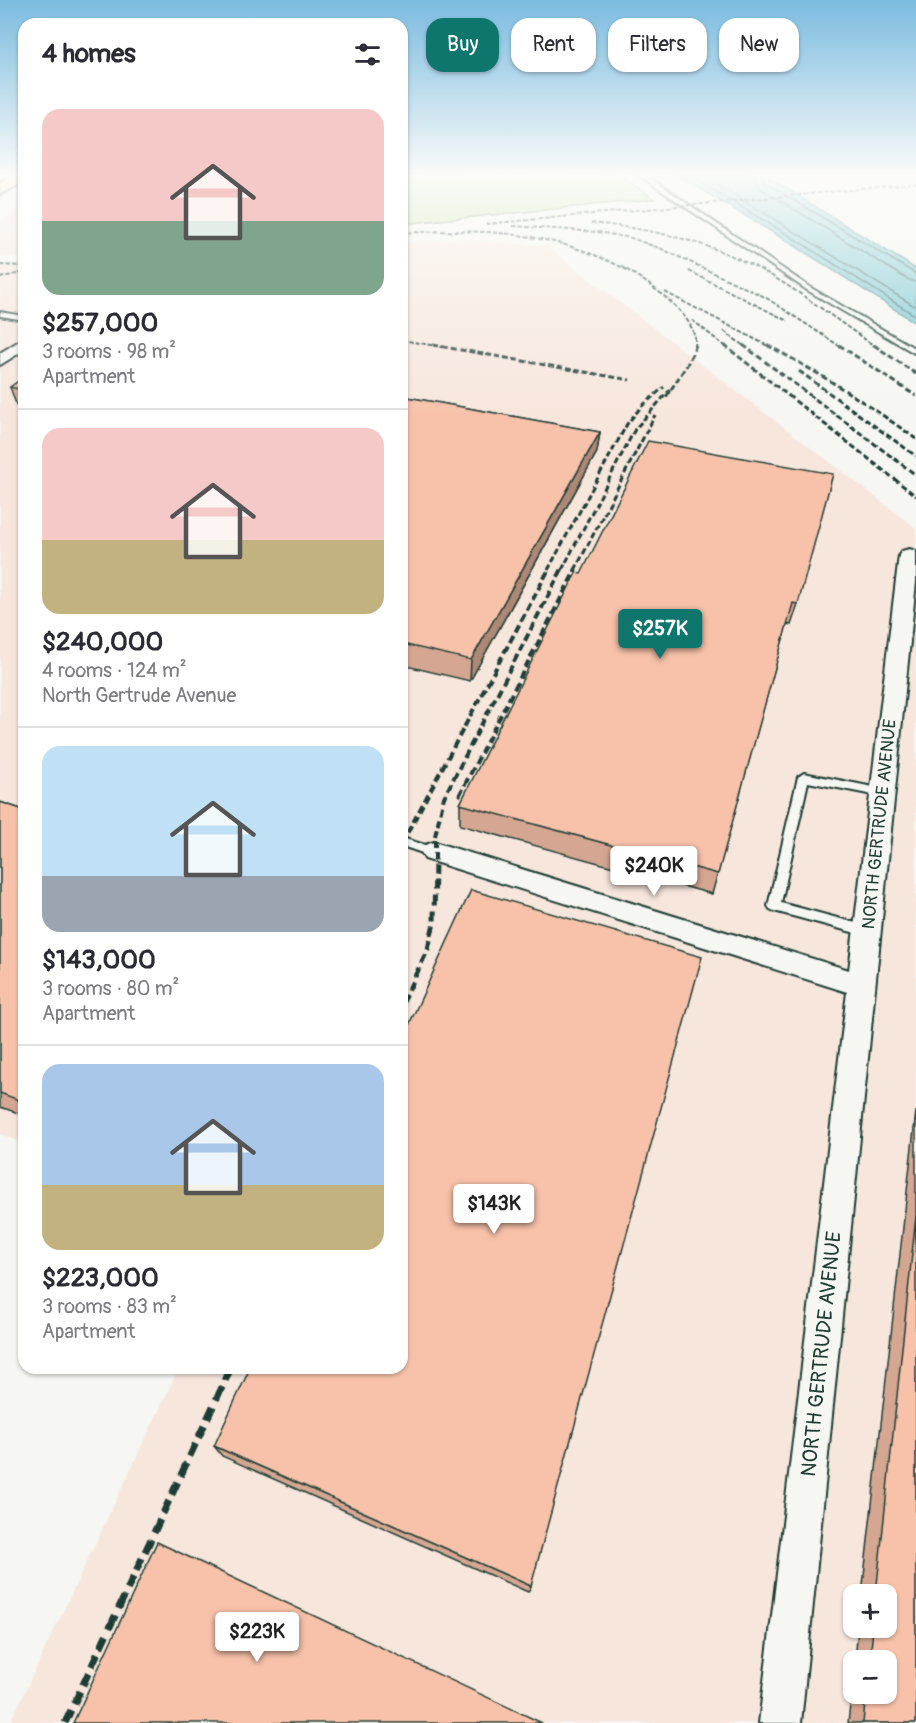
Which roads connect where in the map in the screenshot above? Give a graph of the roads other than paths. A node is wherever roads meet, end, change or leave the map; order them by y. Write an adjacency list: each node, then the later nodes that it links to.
1 (758, 254): 5 (lane)
2 (0, 314): 3 (lane)
3 (18, 317)
4 (18, 347): 6 (street)
5 (916, 351)
6 (0, 360)
7 (909, 555): 8 (street, NORTH GERTRUDE AVENUE)
8 (883, 794): 11 (street, NORTH GERTRUDE AVENUE); 11 (lane)
9 (408, 844): 10 (lane)
10 (434, 852): 12 (street)
11 (867, 931): 12 (street, NORTH GERTRUDE AVENUE)
12 (861, 985): 13 (street, NORTH GERTRUDE AVENUE)
13 (780, 1723)

